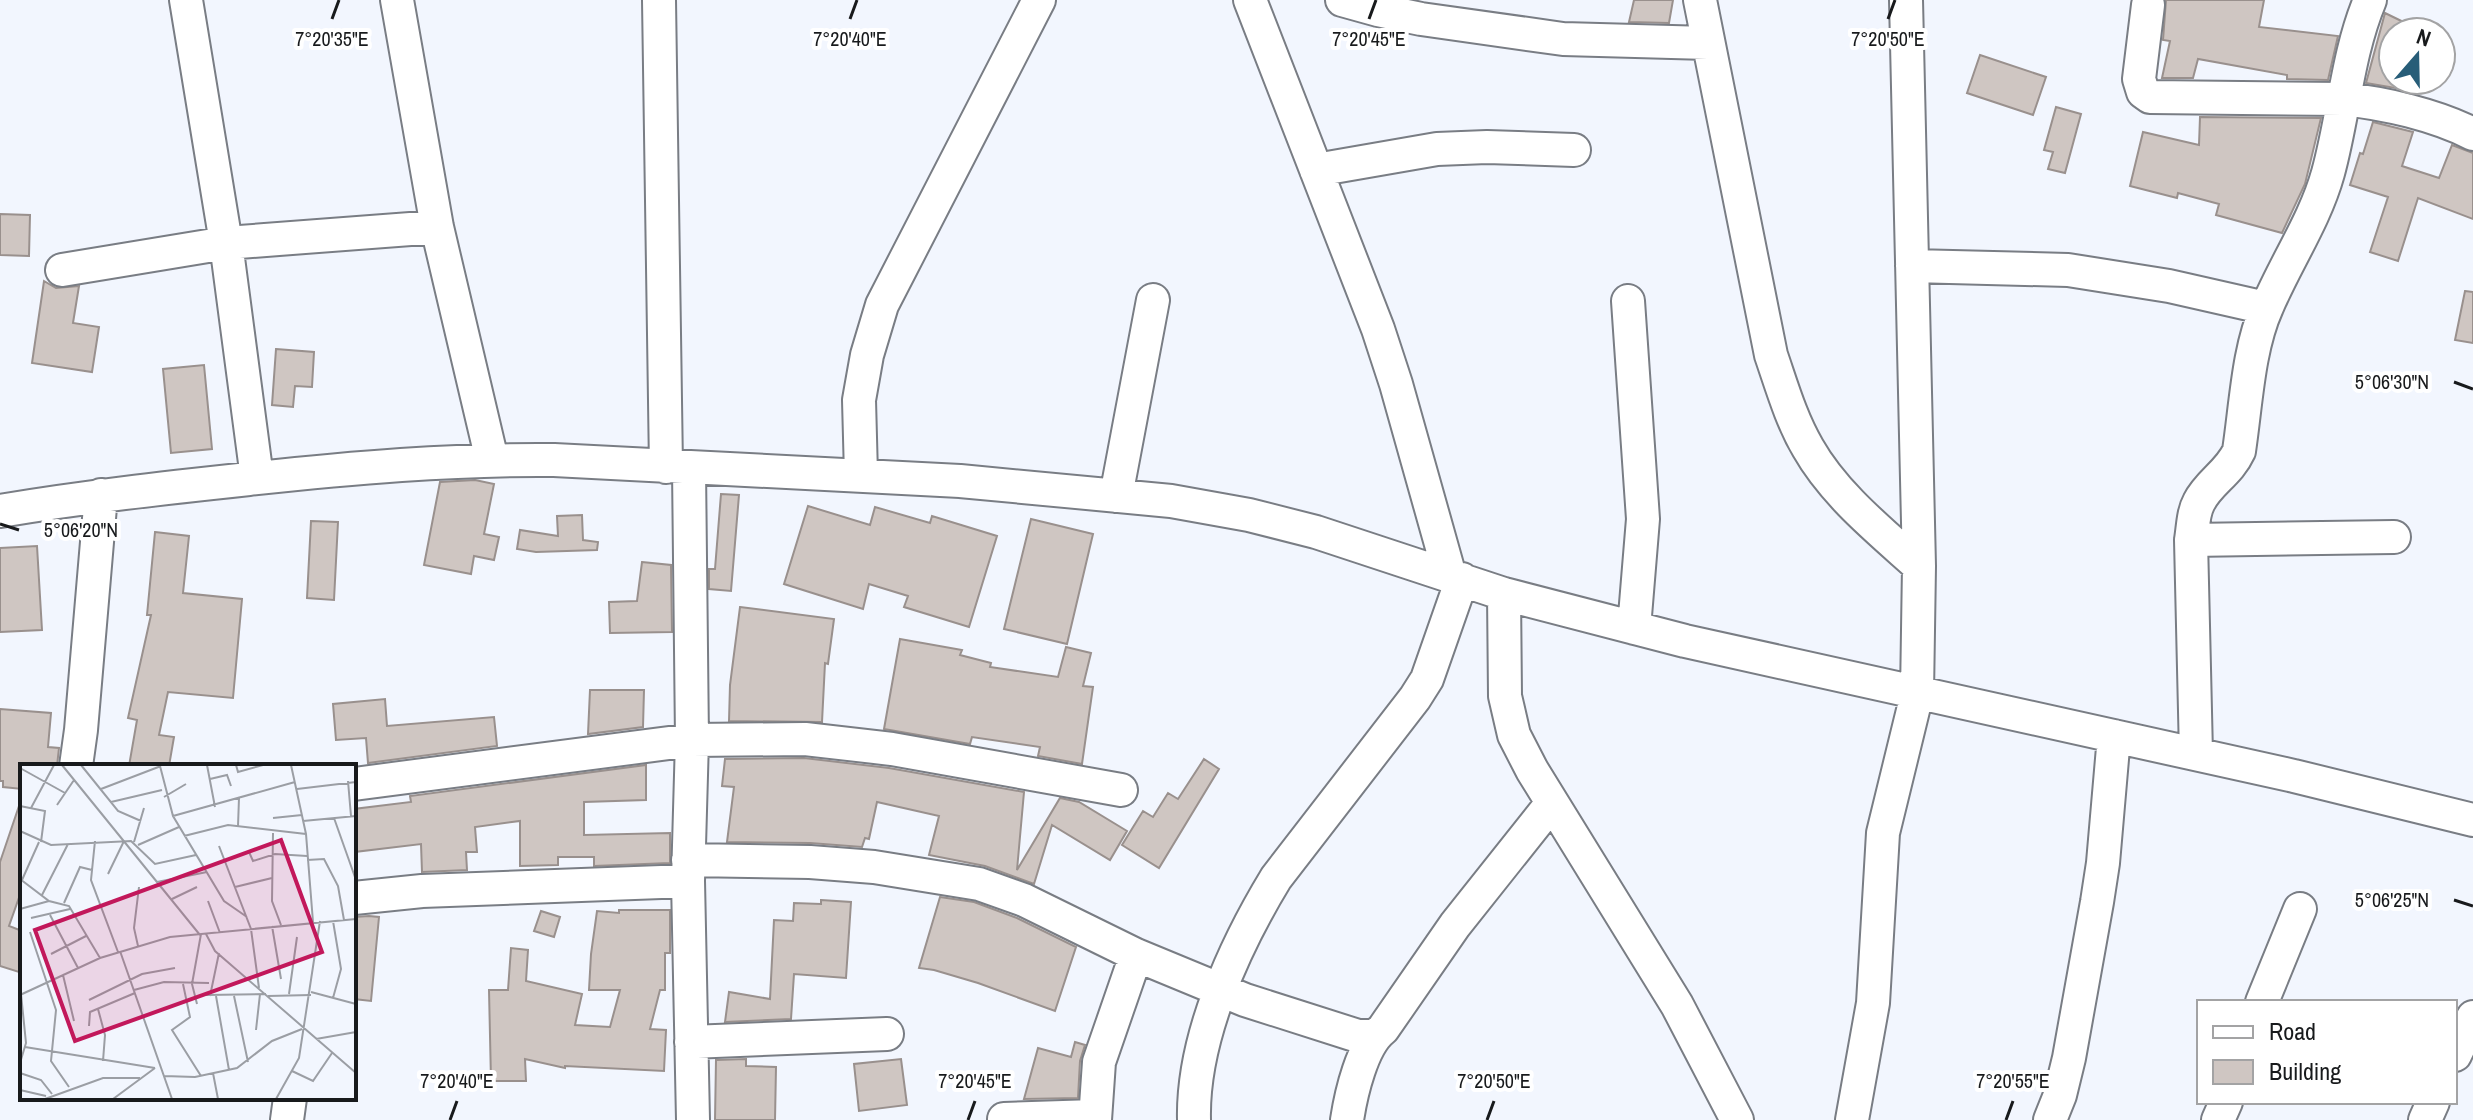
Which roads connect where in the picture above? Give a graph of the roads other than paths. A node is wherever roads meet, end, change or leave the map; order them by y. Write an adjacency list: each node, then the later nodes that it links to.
1 (186, 0): 17 (street)
2 (397, 0): 16 (street)
3 (659, 0): 24 (street)
4 (1039, 0): 25 (street)
5 (1250, 0): 15 (street)
6 (1342, 0): 11 (street)
7 (1700, 0): 11 (street)
8 (1906, 0): 18 (street)
9 (2370, 0): 12 (street)
10 (2148, 5): 12 (street)
11 (1708, 43): 32 (street)
12 (2343, 99): 13 (street); 22 (street)
13 (2473, 134)
14 (1574, 150): 15 (street)
15 (1316, 170): 33 (street)
16 (437, 227): 17 (street); 23 (street)
17 (226, 243): 19 (street); 26 (street)
18 (1912, 266): 22 (street); 32 (street)
19 (62, 270)
20 (1153, 300): 28 (street)
21 (1628, 301): 35 (street)
22 (2266, 308): 31 (street)
23 (492, 460): 24 (street); 26 (street)
24 (678, 468): 25 (street); 38 (street)
25 (861, 475): 28 (street)
26 (257, 478): 27 (street)
27 (101, 495): 29 (street); 40 (street)
28 (1116, 496): 33 (street)
29 (0, 511)
30 (2394, 537): 31 (street)
31 (2191, 540): 39 (street)
32 (1919, 566): 36 (street)
33 (1456, 578): 34 (street); 49 (street)
34 (1504, 594): 35 (street); 43 (street)
35 (1634, 628): 36 (street)
36 (1917, 694): 37 (street); 64 (street)
37 (2114, 736): 39 (street); 65 (street)
38 (692, 740): 41 (street); 42 (street); 45 (street)
39 (2196, 754): 44 (street)
40 (76, 764)
41 (356, 784)
42 (1121, 790)
43 (1552, 803): 53 (street); 63 (street)
44 (2473, 820)
45 (688, 871): 46 (street); 48 (street); 54 (street)
46 (356, 898)
47 (2300, 909): 50 (street)
48 (1136, 955): 49 (street); 57 (street)
49 (1220, 990): 53 (street); 61 (street)
50 (2263, 1000)
51 (2473, 1017): 55 (street)
52 (887, 1034): 54 (street)
53 (1374, 1036): 62 (street)
54 (691, 1042): 60 (street)
55 (2457, 1051)
56 (290, 1100): 59 (street)
57 (1095, 1118): 58 (street)
58 (1004, 1119)
59 (287, 1120)
60 (693, 1120)
61 (1194, 1120)
62 (1347, 1120)
63 (1737, 1120)
64 (1852, 1120)
65 (2050, 1120)

